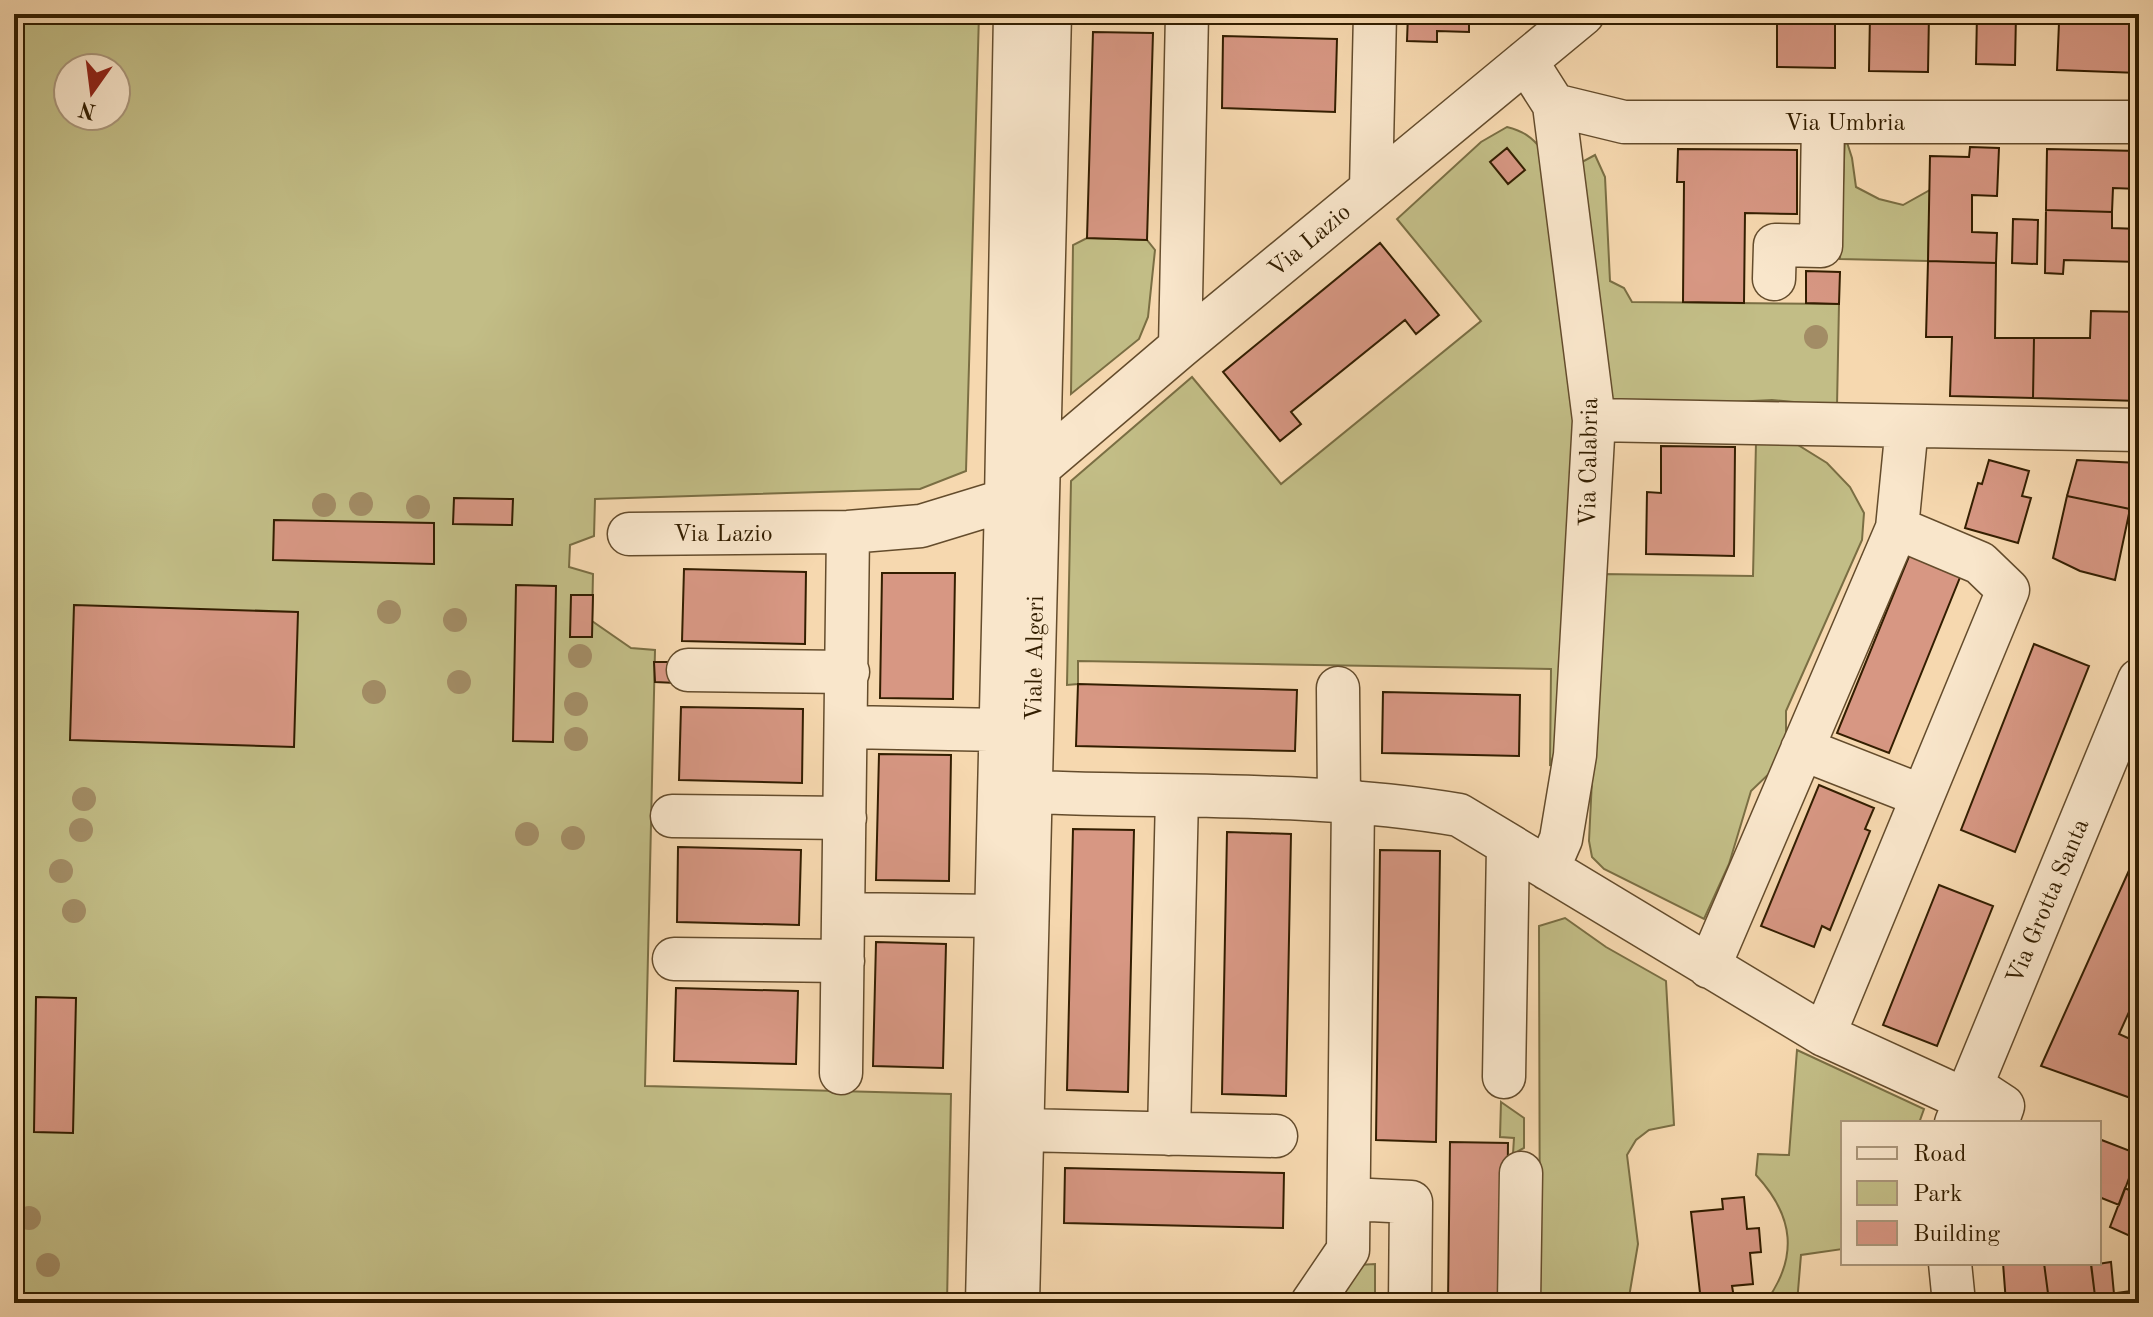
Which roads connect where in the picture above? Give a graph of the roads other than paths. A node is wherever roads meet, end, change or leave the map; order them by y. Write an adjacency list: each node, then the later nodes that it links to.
1 (1015, 14): 17 (street, Viale Algeri)
2 (1050, 14): 16 (street, Viale Algeri)
3 (1187, 14): 12 (street)
4 (1375, 14): 10 (street)
5 (1583, 14): 6 (street, Via Lazio)
6 (1526, 61): 7 (street, Via Calabria); 10 (street, Via Lazio)
7 (1554, 105): 8 (street, Via Umbria); 13 (street, Via Calabria)
8 (1823, 122): 9 (street, Via Umbria); 11 (street)
9 (2139, 122)
10 (1371, 188): 12 (street, Via Lazio)
11 (1774, 279)
12 (1180, 347): 16 (street, Via Lazio)
13 (1594, 420): 14 (street); 35 (street, Via Calabria)
14 (1907, 426): 15 (street); 18 (street)
15 (2139, 430)
16 (1038, 468): 28 (street, Viale Algeri)
17 (1006, 500): 19 (street, Via Lazio); 26 (street, Viale Algeri)
18 (1897, 528): 27 (street); 30 (street)
19 (848, 532): 20 (street, Via Lazio); 22 (street)
20 (629, 534)
21 (688, 670): 22 (street)
22 (848, 672): 25 (street)
23 (2139, 680): 44 (street, Via Grotta Santa)
24 (1338, 688): 31 (street)
25 (847, 727): 26 (street); 33 (street)
26 (1001, 730): 37 (street, Viale Algeri)
27 (1802, 749): 30 (street); 40 (street)
28 (1032, 792): 29 (street); 45 (street, Viale Algeri)
29 (1177, 796): 31 (street); 46 (street)
30 (1922, 796): 41 (street)
31 (1346, 801): 34 (street); 49 (street)
32 (672, 816): 33 (street)
33 (845, 818): 36 (street)
34 (1508, 846): 35 (street); 43 (street)
35 (1548, 869): 40 (street)
36 (844, 914): 37 (street); 39 (street)
37 (997, 916): 51 (street, Viale Algeri)
38 (674, 959): 39 (street)
39 (843, 961): 42 (street)
40 (1709, 967): 41 (street)
41 (1824, 1035): 44 (street)
42 (841, 1073)
43 (1504, 1077)
44 (1972, 1108)
45 (1023, 1130): 46 (street); 52 (street, Viale Algeri)
46 (1169, 1134): 47 (street)
47 (1276, 1136)
48 (1521, 1173): 55 (street)
49 (1350, 1199): 53 (street); 54 (street)
50 (1950, 1265): 56 (street)
51 (987, 1303)
52 (1018, 1303)
53 (1312, 1303)
54 (1410, 1303)
55 (1519, 1303)
56 (1954, 1303)

